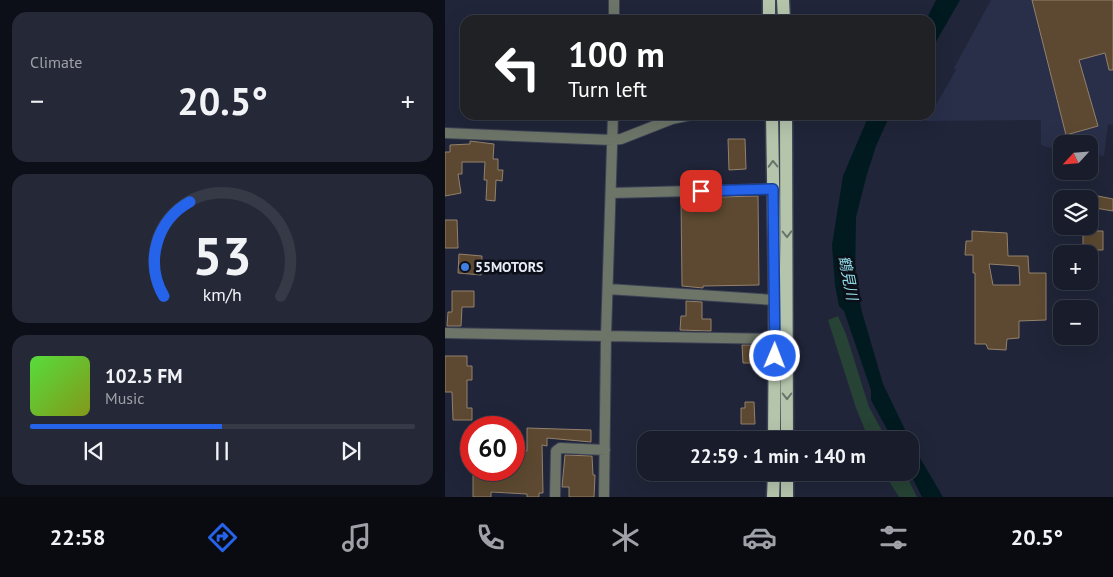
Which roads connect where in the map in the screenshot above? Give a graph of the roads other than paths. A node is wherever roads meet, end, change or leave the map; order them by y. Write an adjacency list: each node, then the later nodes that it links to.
1 (614, 0): 4 (street)
2 (769, 0): 5 (main road)
3 (783, 0): 6 (main road)
4 (614, 15)
5 (769, 15)
6 (784, 15)
7 (613, 120): 12 (street)
8 (669, 120): 12 (street)
9 (772, 120): 13 (main road, one-way to 9)
10 (786, 120): 21 (main road, one-way to 21)
11 (445, 133): 12 (street)
12 (612, 140): 14 (street)
13 (773, 189): 14 (street); 16 (main road)
14 (611, 193): 15 (street)
15 (608, 289): 16 (street); 18 (street)
16 (775, 300): 19 (main road)
17 (445, 333): 18 (street)
18 (606, 336): 19 (street); 22 (street)
19 (775, 339): 20 (main road)
20 (774, 431)
21 (787, 431)
22 (605, 450): 25 (street); 26 (street)
23 (774, 481): 27 (main road)
24 (787, 481): 28 (main road)
25 (555, 497)
26 (604, 497)
27 (773, 497)
28 (787, 497)

